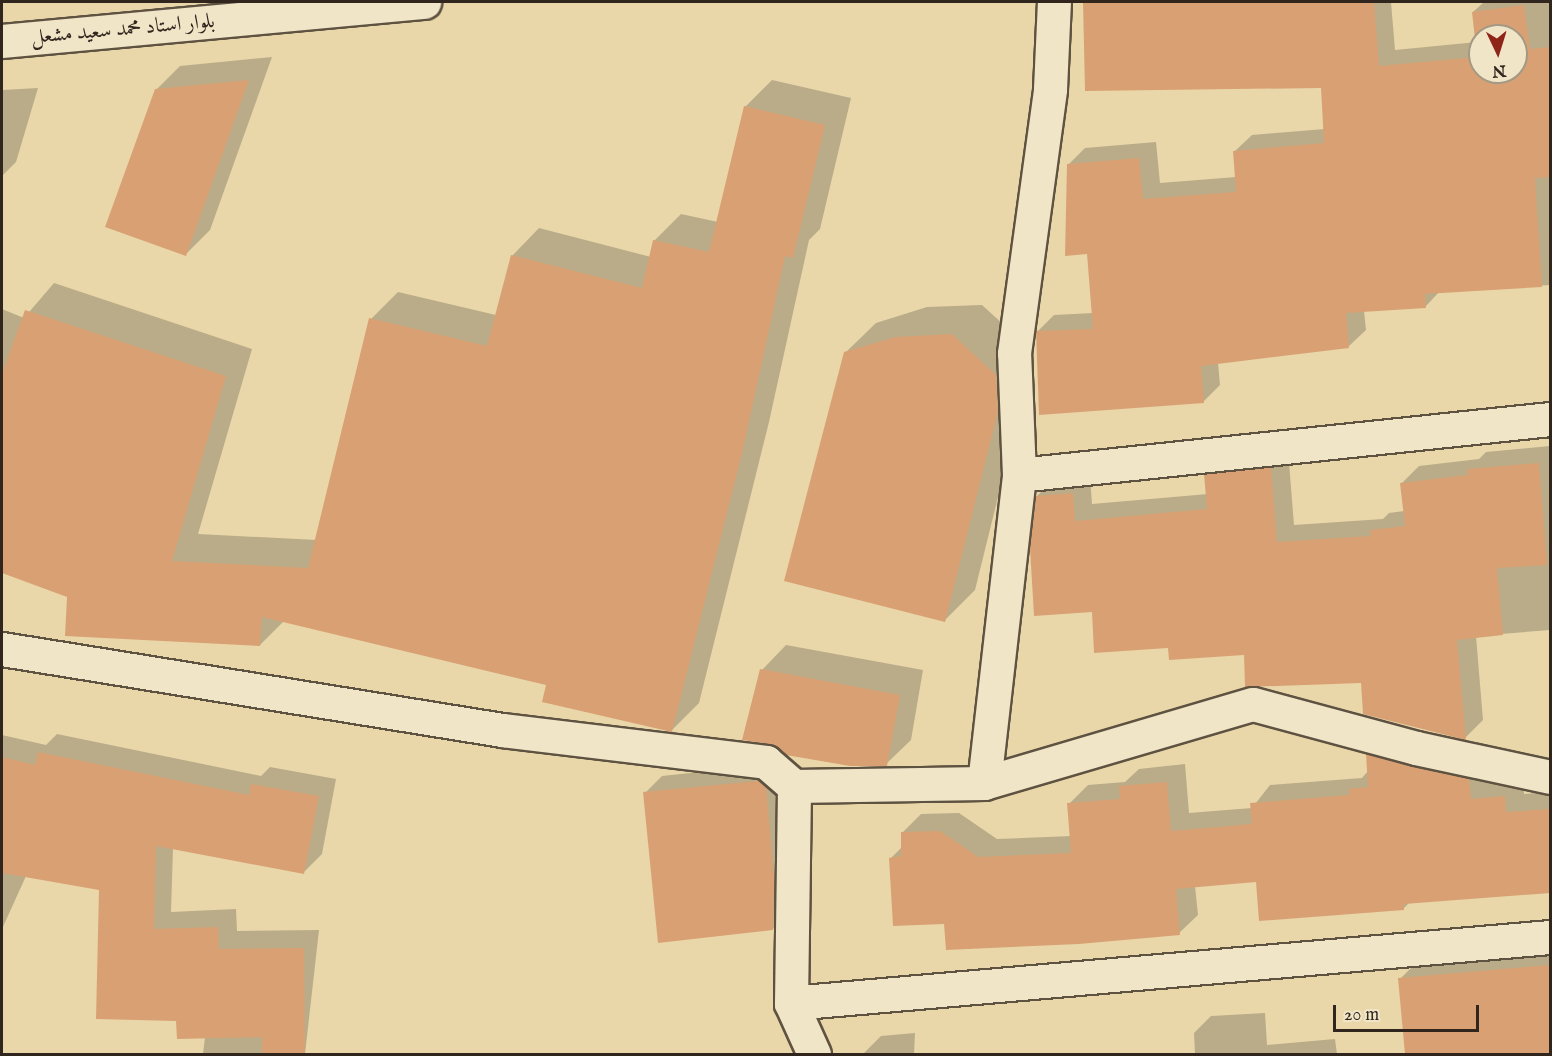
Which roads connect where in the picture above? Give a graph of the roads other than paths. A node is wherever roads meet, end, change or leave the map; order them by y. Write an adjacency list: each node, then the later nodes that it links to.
1 (424, 2): 3 (street, بلوار استاد محمد سعید مشعل)
2 (1054, 2): 5 (street)
3 (2, 41)
4 (1551, 420): 5 (street)
5 (1019, 475): 8 (street)
6 (2, 649): 9 (street)
7 (1551, 777): 8 (street)
8 (984, 783): 9 (street)
9 (794, 786): 11 (street)
10 (1551, 937): 11 (street)
11 (791, 1003): 12 (street)
12 (814, 1054)

